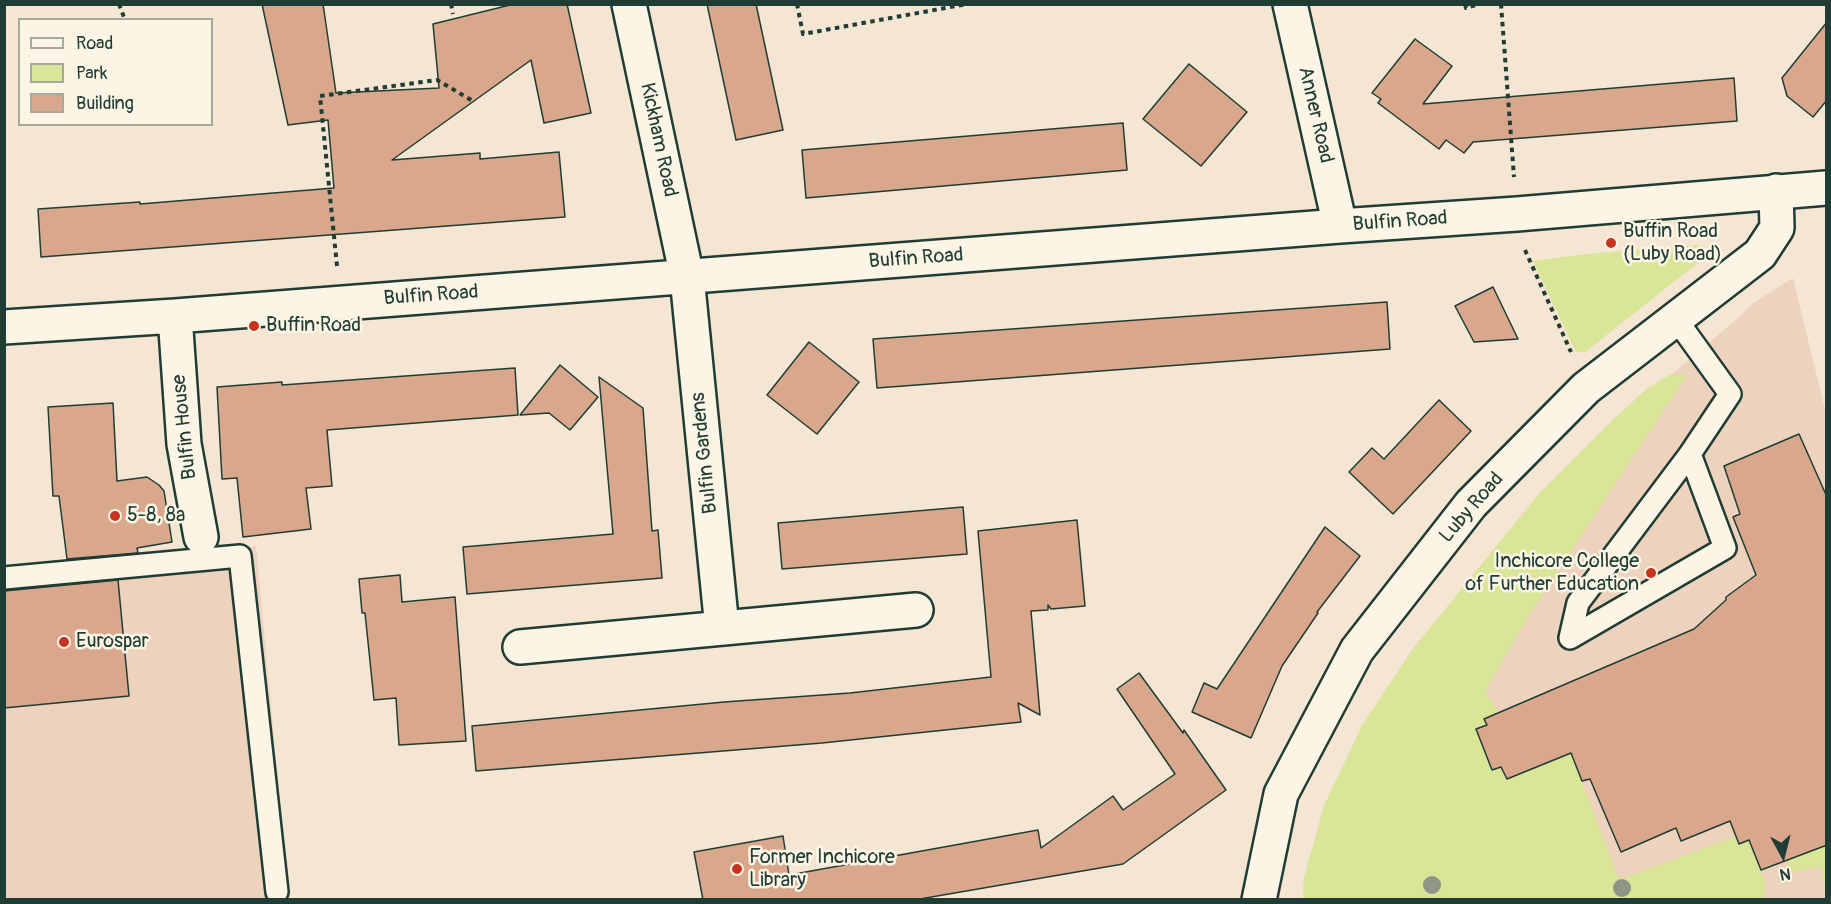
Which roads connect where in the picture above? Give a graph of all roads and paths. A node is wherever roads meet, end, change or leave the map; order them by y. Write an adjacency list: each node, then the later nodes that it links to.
1 (451, 4): 9 (path)
2 (629, 4): 15 (street, Kickham Road)
3 (797, 4): 4 (path)
4 (967, 4)
5 (1290, 4): 14 (street, Anner Road)
6 (1465, 4): 7 (path)
7 (1480, 4)
8 (1501, 4): 13 (path)
9 (453, 14)
10 (473, 101): 16 (path)
11 (1827, 188): 12 (street, Bulfin Road)
12 (1776, 191): 13 (street, Bulfin Road); 18 (street, Luby Road)
13 (1516, 214): 14 (street, Bulfin Road); 20 (path)
14 (1340, 226): 15 (street, Bulfin Road)
15 (687, 277): 16 (street, Bulfin Road); 25 (street, Bulfin Gardens)
16 (341, 302): 17 (street, Bulfin Road)
17 (175, 316): 19 (street, Bulfin Road); 22 (street, Bulfin House)
18 (1676, 319): 20 (street, Luby Road); 21 (lane)
19 (4, 327)
20 (1597, 380): 28 (street, Luby Road)
21 (1690, 453): 21 (lane)
22 (201, 537)
23 (4, 578): 27 (lane)
24 (916, 610): 25 (street)
25 (722, 628): 26 (street)
26 (520, 647)
27 (277, 892)
28 (1259, 900)

